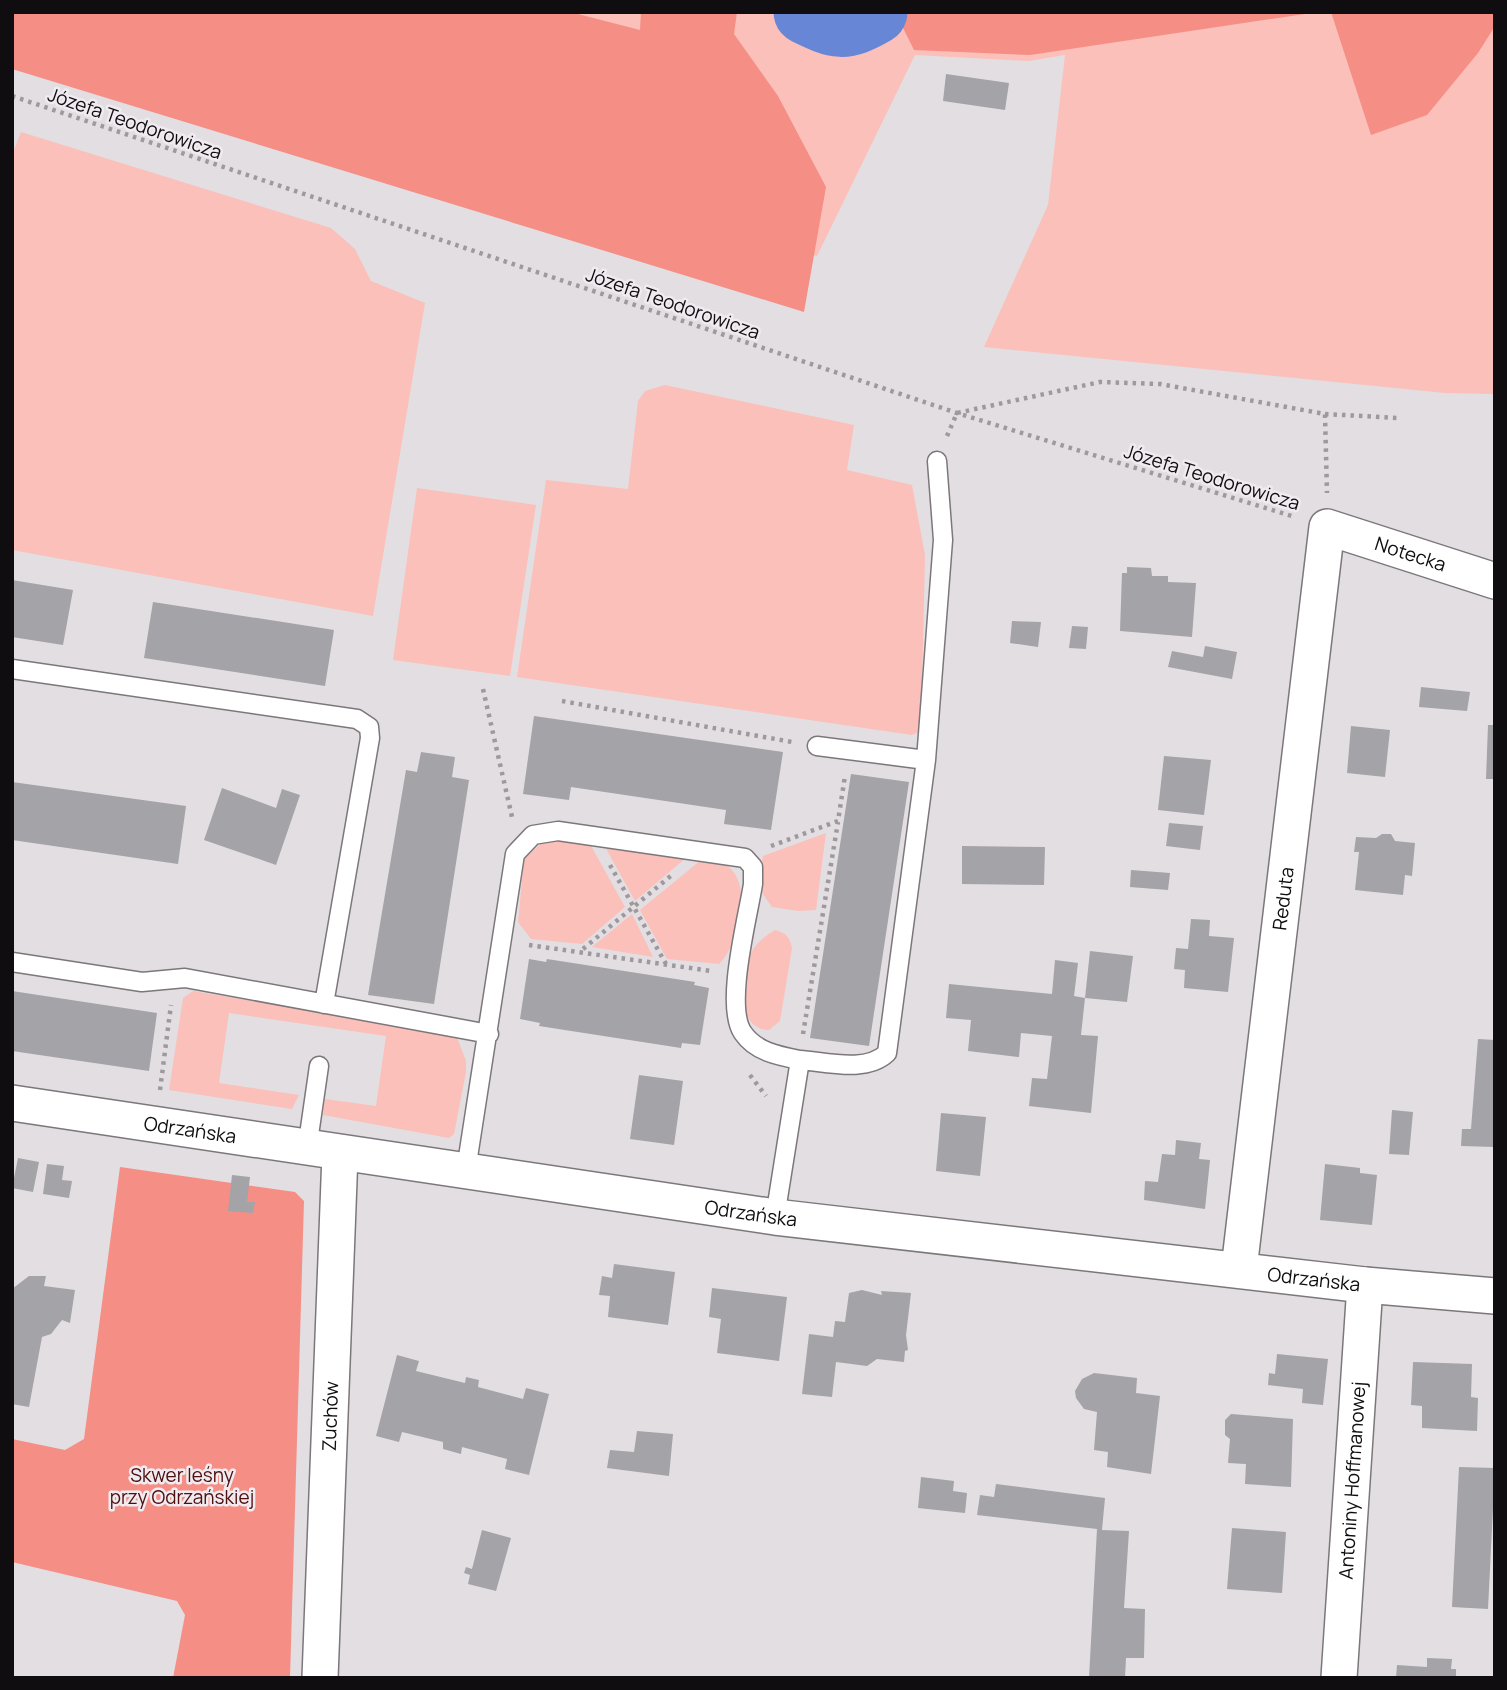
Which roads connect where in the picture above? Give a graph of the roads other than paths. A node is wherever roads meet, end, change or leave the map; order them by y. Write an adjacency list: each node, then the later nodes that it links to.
1 (937, 461): 6 (lane)
2 (1327, 527): 3 (street, Notecka); 16 (street, Reduta)
3 (1495, 581)
4 (12, 669): 8 (lane)
5 (817, 746): 6 (lane)
6 (926, 760): 10 (lane)
7 (12, 962): 8 (lane)
8 (324, 1004): 9 (lane)
9 (489, 1034): 10 (lane); 14 (lane)
10 (800, 1060): 15 (lane)
11 (319, 1066): 13 (lane)
12 (12, 1103): 13 (street, Odrzańska)
13 (323, 1152): 14 (street, Odrzańska); 19 (street, Zuchów)
14 (466, 1170): 15 (street, Odrzańska)
15 (775, 1217): 16 (street, Odrzańska)
16 (1239, 1269): 17 (street, Odrzańska)
17 (1365, 1285): 18 (street, Odrzańska); 20 (street, Antoniny Hoffmanowej)
18 (1495, 1296)
19 (320, 1678)
20 (1339, 1678)

